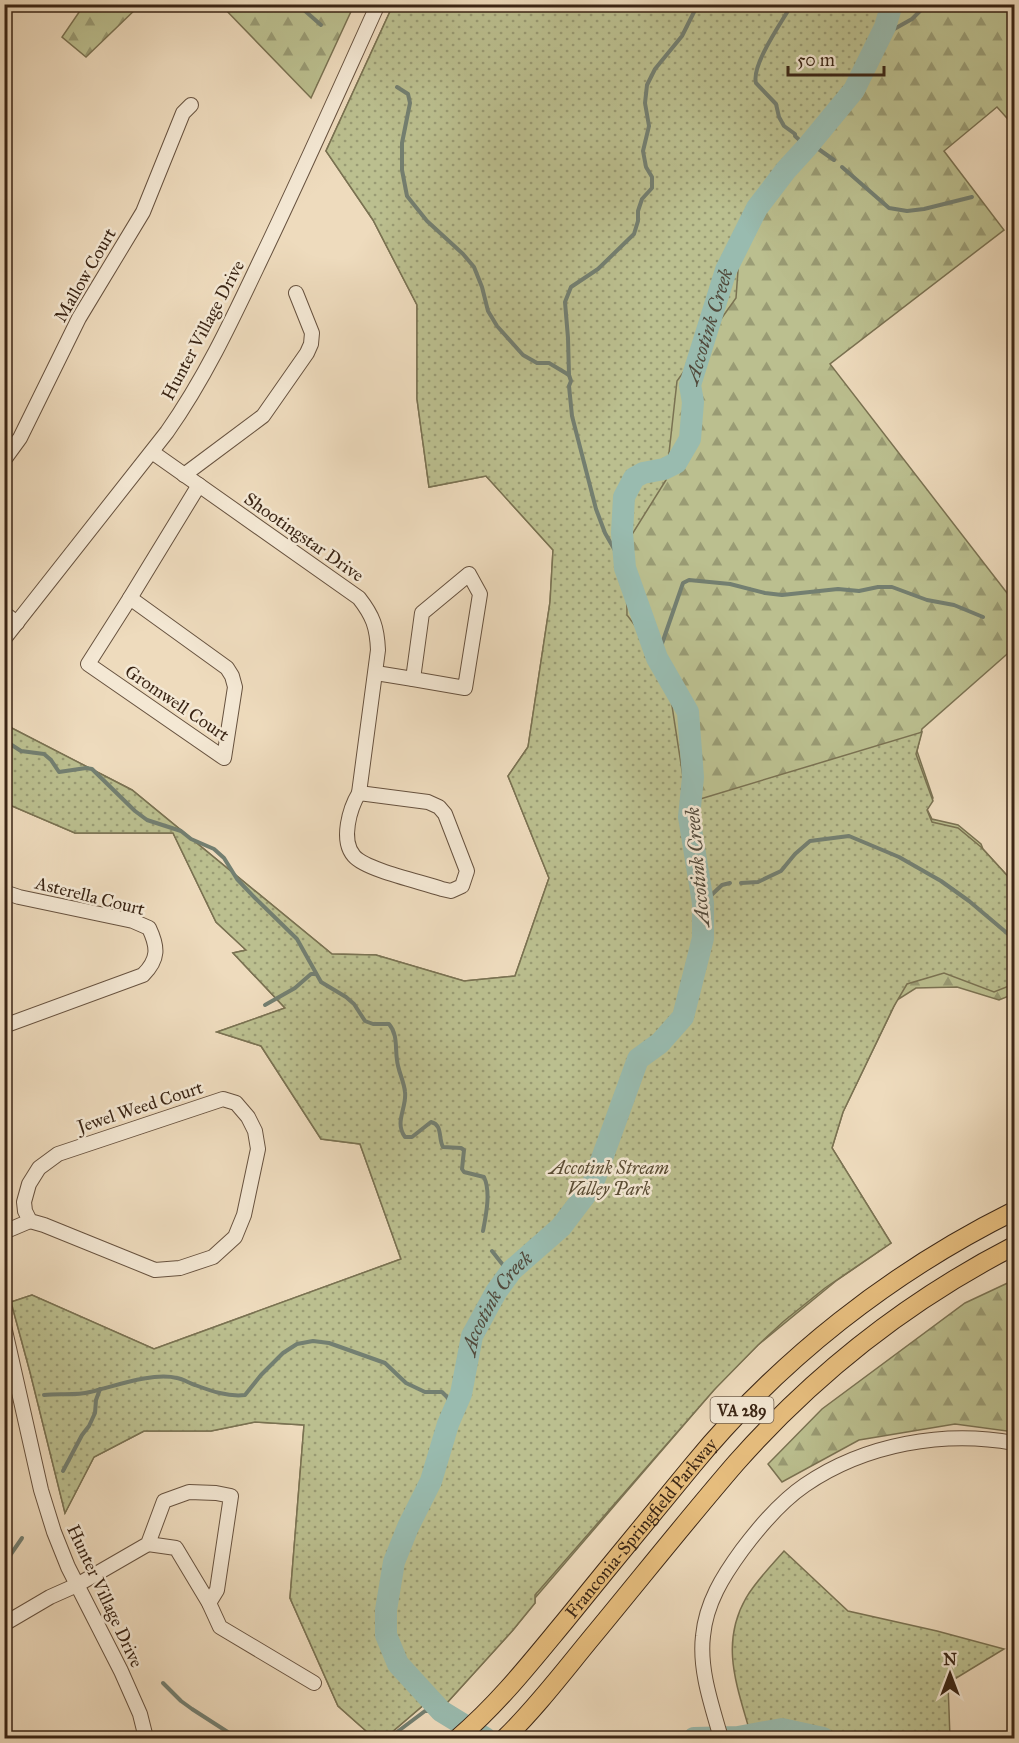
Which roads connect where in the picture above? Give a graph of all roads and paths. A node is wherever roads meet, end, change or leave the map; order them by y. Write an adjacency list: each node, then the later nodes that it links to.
1 (378, 4): 4 (street, Hunter Village Drive)
2 (191, 105): 5 (street, Mallow Court)
3 (296, 293): 6 (street)
4 (152, 452): 6 (street, Shootingstar Drive); 10 (street, Hunter Village Drive)
5 (4, 460)
6 (184, 475): 7 (street, Shootingstar Drive)
7 (199, 485): 8 (street, Gromwell Court); 12 (street, Shootingstar Drive)
8 (130, 598): 8 (street, Gromwell Court)
9 (4, 613): 10 (street)
10 (17, 623): 11 (street, Hunter Village Drive)
11 (4, 639)
12 (376, 673): 13 (street); 14 (street, Shootingstar Drive)
13 (413, 679): 13 (street)
14 (359, 792): 14 (street, Shootingstar Drive)
15 (4, 892): 16 (street, Asterella Court)
16 (4, 1026)
17 (1014, 1211): 29 (main road, Franconia-Springfield Parkway / VA 289)
18 (30, 1221): 18 (street, Jewel Weed Court); 19 (street)
19 (4, 1232)
20 (1014, 1246): 30 (main road, Franconia-Springfield Parkway / VA 289)
21 (4, 1326): 24 (street, Hunter Village Drive)
22 (1014, 1443): 31 (street)
23 (148, 1544): 24 (street); 25 (street); 25 (street)
24 (77, 1585): 26 (street); 28 (street, Hunter Village Drive)
25 (209, 1603): 27 (street)
26 (4, 1624)
27 (314, 1683)
28 (146, 1738)
29 (458, 1738)
30 (505, 1738)
31 (721, 1738)

